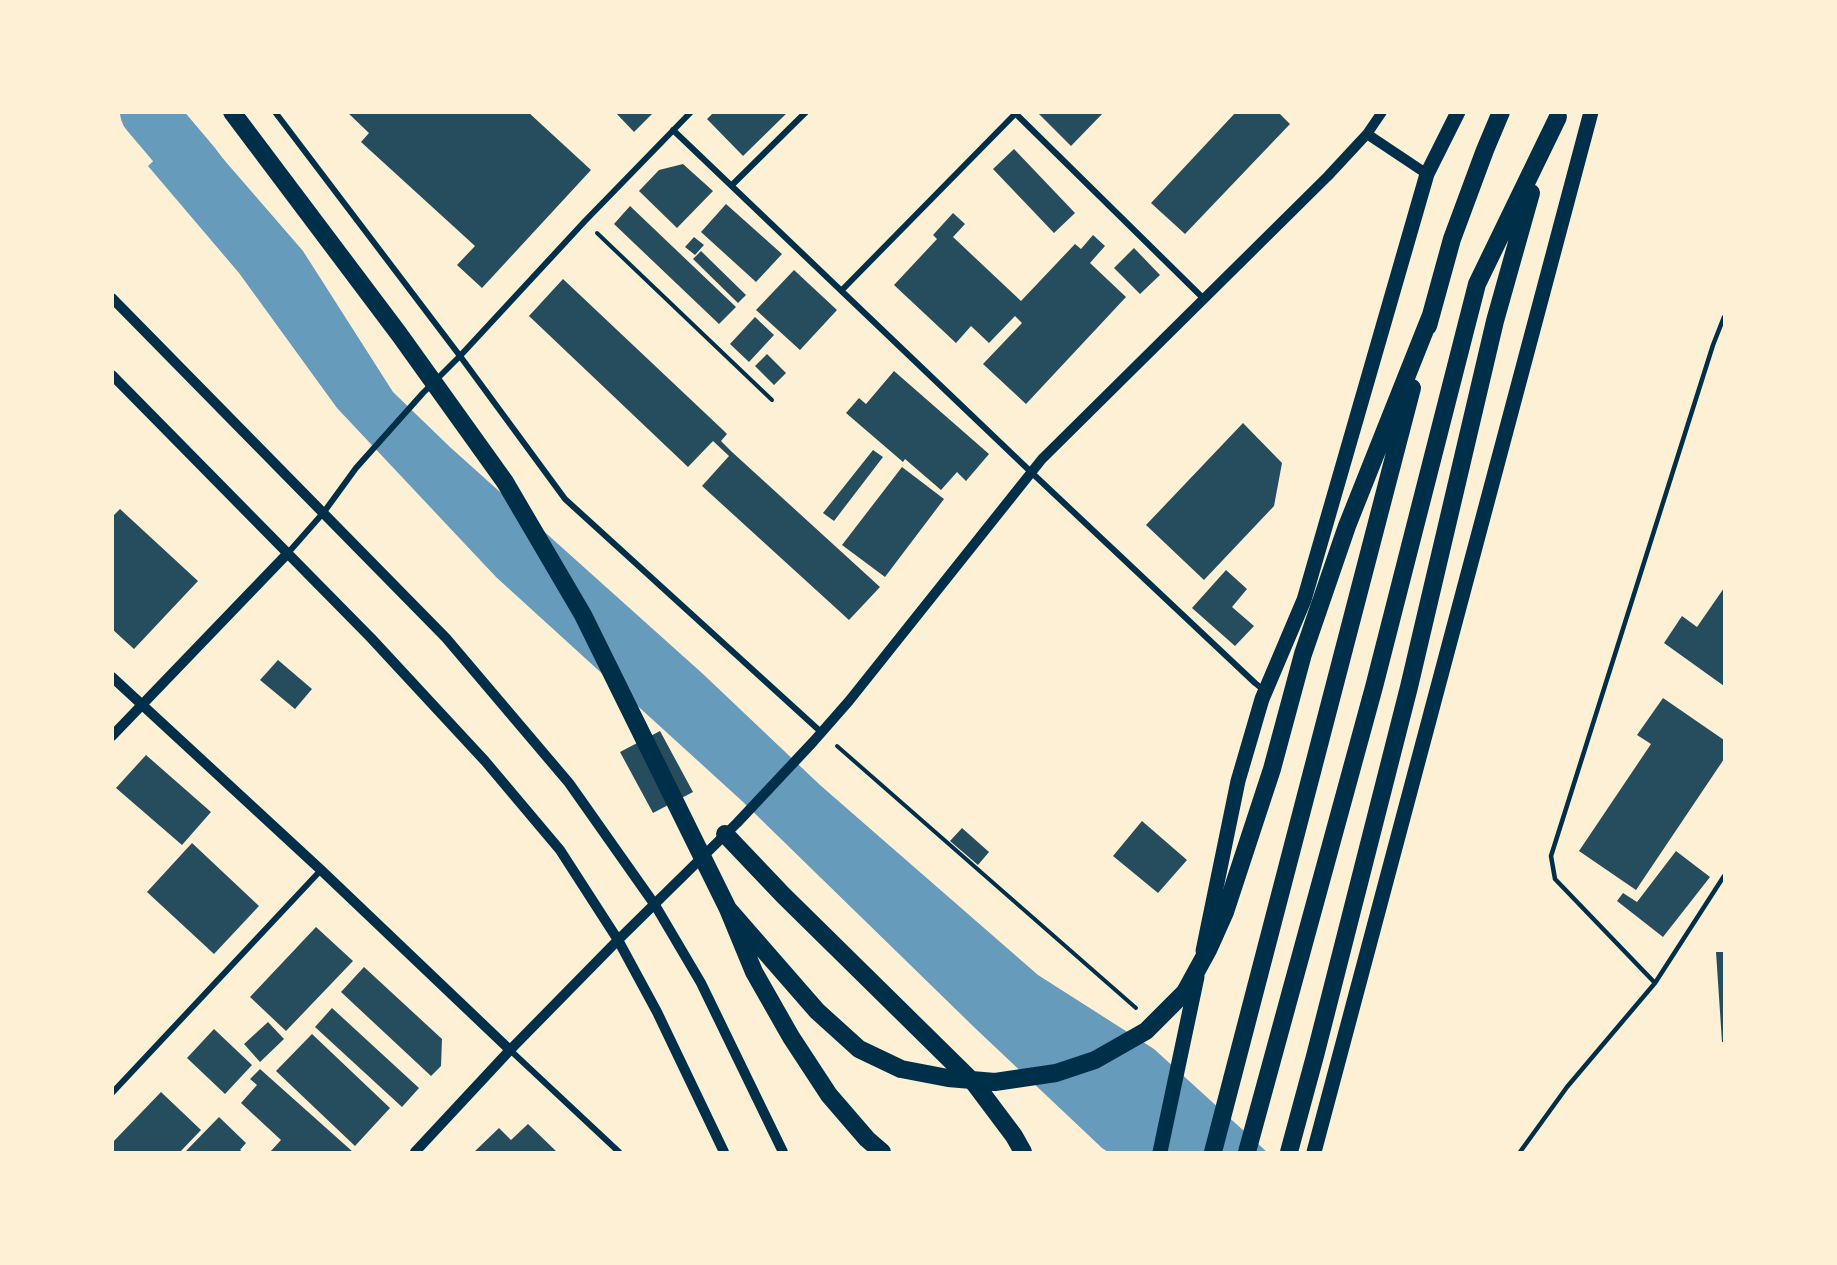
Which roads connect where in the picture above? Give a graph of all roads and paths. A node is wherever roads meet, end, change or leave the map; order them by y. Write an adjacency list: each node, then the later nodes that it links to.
1 (232, 112): 36 (highway)
2 (275, 112): 21 (street)
3 (691, 112): 11 (street)
4 (806, 112): 14 (street)
5 (1382, 112): 12 (street)
6 (1458, 112): 13 (main road)
7 (1501, 112): 19 (highway)
8 (1591, 112): 52 (main road)
9 (1015, 113): 16 (street); 18 (street)
10 (1559, 115): 50 (highway); 51 (highway)
11 (673, 130): 14 (street); 15 (street)
12 (1367, 135): 13 (street); 18 (street)
13 (1427, 174): 28 (main road)
14 (732, 185): 16 (street)
15 (585, 221): 21 (street); 23 (path)
16 (842, 290): 24 (street)
17 (112, 298): 25 (street)
18 (1204, 299): 24 (street)
19 (1431, 315): 36 (highway); 49 (highway)
20 (1725, 317): 38 (lane)
21 (460, 356): 25 (street); 30 (street)
22 (112, 375): 26 (street)
23 (772, 400)
24 (1031, 472): 28 (street); 30 (street)
25 (324, 512): 26 (street); 35 (street)
26 (288, 553): 29 (street); 37 (street)
27 (112, 677): 29 (street)
28 (1266, 691): 48 (main road)
29 (141, 705): 31 (street); 33 (street)
30 (820, 732): 32 (street); 39 (path)
31 (112, 736)
32 (731, 828): 35 (street); 47 (highway)
33 (321, 870): 40 (street); 41 (street)
34 (1725, 876): 38 (lane)
35 (655, 904): 37 (street); 45 (street)
36 (728, 909): 46 (highway)
37 (618, 940): 40 (street); 44 (street)
38 (1655, 983): 53 (lane)
39 (1138, 1010)
40 (510, 1050): 42 (street); 43 (street)
41 (112, 1093)
42 (415, 1152)
43 (619, 1152)
44 (724, 1152)
45 (783, 1152)
46 (882, 1152)
47 (1023, 1152)
48 (1160, 1152)
49 (1213, 1152)
50 (1247, 1152)
51 (1289, 1152)
52 (1314, 1152)
53 (1520, 1152)

